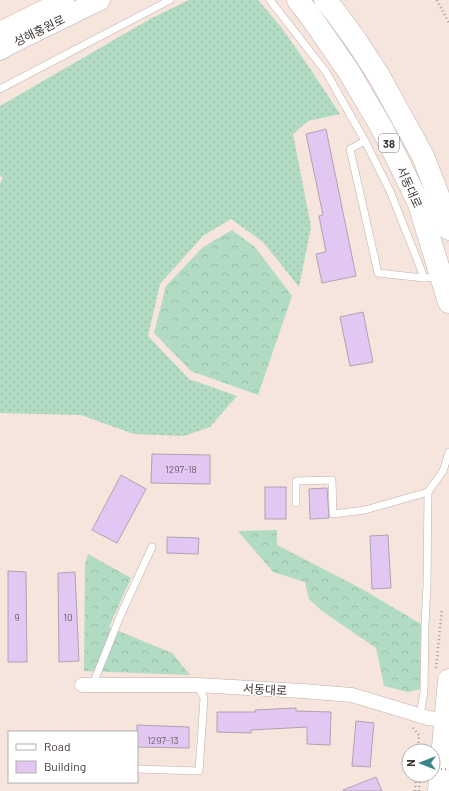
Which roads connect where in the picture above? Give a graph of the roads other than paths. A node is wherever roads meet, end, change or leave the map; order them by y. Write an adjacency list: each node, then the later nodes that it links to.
1 (64, 0): 7 (main road, 성해홍원로)
2 (170, 0): 9 (lane)
3 (270, 0): 10 (lane)
4 (298, 0): 12 (main road, 서동대로 / 38)
5 (98, 1): 8 (main road, 성해홍원로)
6 (330, 4): 11 (main road, 서동대로 / 38)
7 (0, 32)
8 (0, 50)
9 (0, 89)
10 (365, 141): 12 (lane); 12 (lane)
11 (449, 229)
12 (432, 277): 13 (main road, 서동대로 / 38)
13 (449, 302)
14 (449, 452): 15 (lane)
15 (428, 492): 16 (lane); 21 (lane)
16 (296, 503)
17 (152, 547): 19 (lane)
18 (442, 675): 22 (main road)
19 (88, 684): 20 (street, 서동대로)
20 (197, 685): 21 (street, 서동대로); 23 (lane)
21 (416, 720): 22 (street, 서동대로)
22 (446, 720): 24 (main road)
23 (138, 769)
24 (439, 791)

